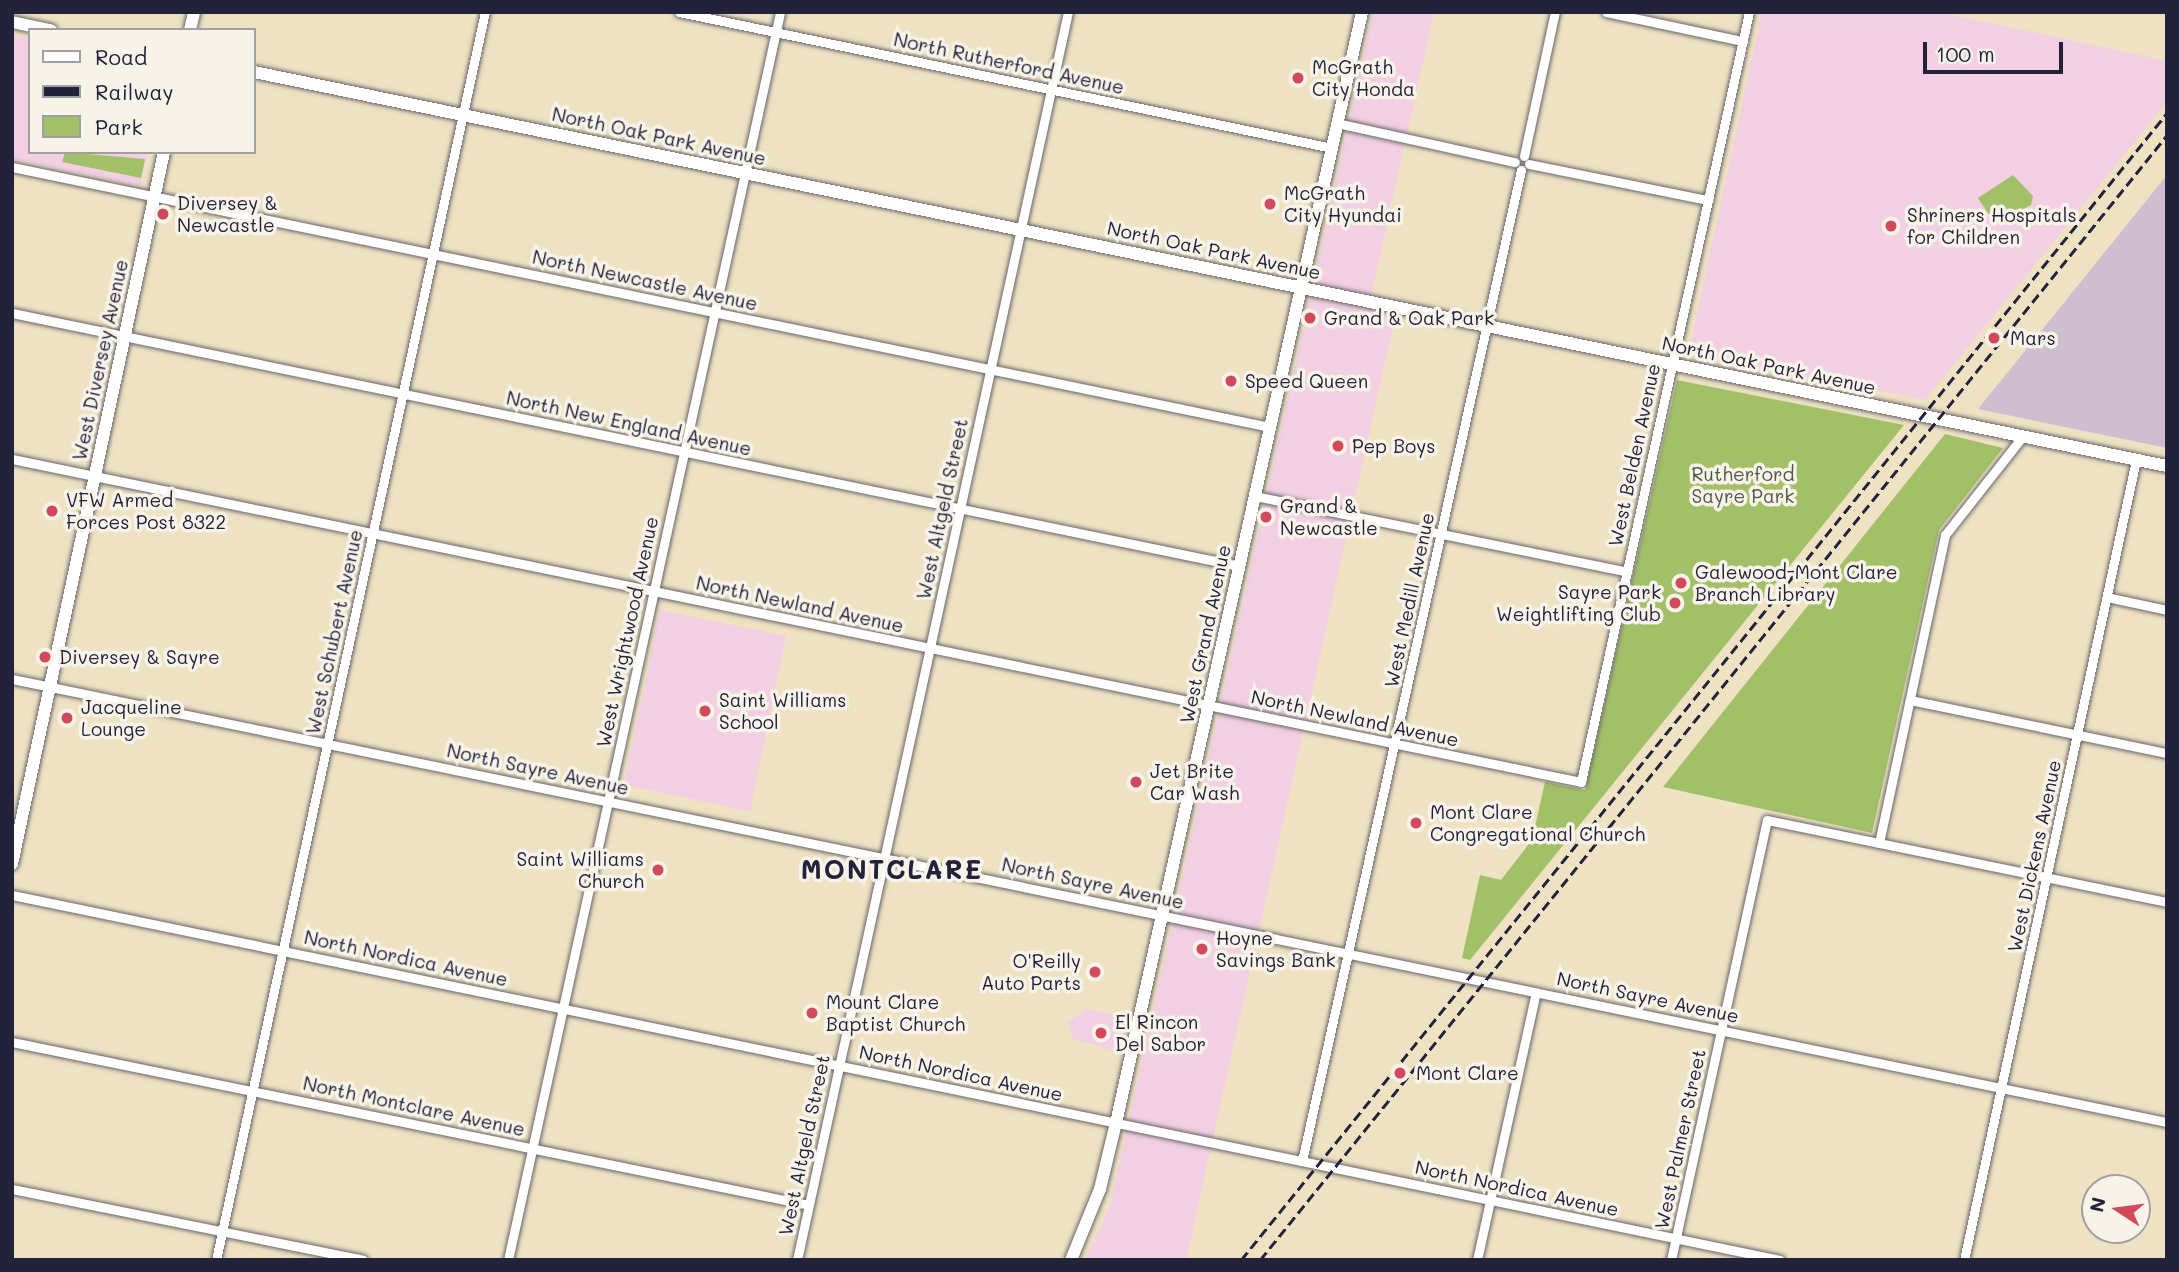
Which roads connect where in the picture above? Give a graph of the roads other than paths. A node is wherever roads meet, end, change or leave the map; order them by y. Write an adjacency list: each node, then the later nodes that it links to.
1 (485, 12): 15 (street, West Schubert Avenue)
2 (679, 12): 11 (street, North Rutherford Avenue)
3 (780, 12): 11 (street, West Wrightwood Avenue)
4 (1068, 12): 14 (street, West Altgeld Street)
5 (1362, 12): 16 (main road, West Grand Avenue)
6 (1555, 12): 19 (street, West Medill Avenue)
7 (1605, 12): 12 (street)
8 (1749, 12): 12 (street, West Belden Avenue)
9 (12, 22): 10 (main road)
10 (41, 28)
11 (776, 32): 14 (street, North Rutherford Avenue); 21 (street, West Wrightwood Avenue)
12 (1742, 41): 23 (street, West Belden Avenue)
13 (256, 72): 15 (main road, North Oak Park Avenue)
14 (1052, 90): 17 (street, North Rutherford Avenue); 24 (street, West Altgeld Street)
15 (463, 115): 21 (main road, North Oak Park Avenue); 25 (street, West Schubert Avenue)
16 (1337, 123): 17 (main road, West Grand Avenue); 19 (street)
17 (1332, 148): 26 (main road, West Grand Avenue)
18 (164, 154): 22 (main road, West Diversey Avenue)
19 (1522, 163): 23 (street); 29 (street, West Medill Avenue)
20 (12, 167): 22 (street, North Newcastle Avenue)
21 (745, 173): 24 (main road, North Oak Park Avenue); 27 (street, West Wrightwood Avenue)
22 (155, 197): 25 (street, North Newcastle Avenue); 30 (main road, West Diversey Avenue)
23 (1708, 200): 31 (street, West Belden Avenue)
24 (1021, 230): 26 (main road, North Oak Park Avenue); 32 (street, West Altgeld Street)
25 (433, 254): 27 (street, North Newcastle Avenue); 33 (street, West Schubert Avenue)
26 (1301, 288): 29 (main road, North Oak Park Avenue); 34 (main road, West Grand Avenue)
27 (715, 312): 32 (street, North Newcastle Avenue); 36 (street, West Wrightwood Avenue)
28 (12, 313): 30 (street, North New England Avenue)
29 (1488, 326): 31 (main road, North Oak Park Avenue); 44 (street, West Medill Avenue)
30 (125, 337): 33 (street, North New England Avenue); 40 (main road, West Diversey Avenue)
31 (1672, 364): 35 (main road, North Oak Park Avenue); 46 (street, West Belden Avenue)
32 (991, 369): 34 (street, North Newcastle Avenue); 42 (street, West Altgeld Street)
33 (403, 394): 36 (street, North New England Avenue); 43 (street, West Schubert Avenue)
34 (1270, 427): 41 (main road, West Grand Avenue)
35 (2022, 437): 38 (main road, North Oak Park Avenue); 53 (street)
36 (684, 452): 42 (street, North New England Avenue); 47 (street, West Wrightwood Avenue)
37 (12, 459): 40 (street, North Newland Avenue)
38 (2136, 460): 39 (main road, North Oak Park Avenue); 48 (street, West Dickens Avenue)
39 (2167, 467)
40 (95, 477): 43 (street, North Newland Avenue); 52 (main road, West Diversey Avenue)
41 (1255, 496): 44 (street); 45 (main road, West Grand Avenue)
42 (960, 509): 45 (street, North New England Avenue); 50 (street, West Altgeld Street)
43 (373, 534): 47 (street, North Newland Avenue); 56 (street, West Schubert Avenue)
44 (1441, 534): 46 (street); 57 (street, West Medill Avenue)
45 (1239, 566): 54 (main road, West Grand Avenue)
46 (1627, 572): 59 (street, West Belden Avenue)
47 (654, 592): 50 (street, North Newland Avenue); 60 (street, West Wrightwood Avenue)
48 (2107, 597): 49 (street); 55 (street, West Dickens Avenue)
49 (2167, 610)
50 (930, 648): 54 (street, North Newland Avenue); 62 (street, West Altgeld Street)
51 (12, 678): 52 (street, North Sayre Avenue)
52 (50, 686): 56 (street, North Sayre Avenue); 63 (main road, West Diversey Avenue)
53 (1910, 701): 55 (street); 61 (street)
54 (1209, 706): 57 (street, North Newland Avenue); 67 (main road, West Grand Avenue)
55 (2078, 735): 58 (street); 64 (street, West Dickens Avenue)
56 (328, 743): 60 (street, North Sayre Avenue); 68 (street, West Schubert Avenue)
57 (1396, 744): 59 (street, North Newland Avenue); 69 (street, West Medill Avenue)
58 (2167, 753)
59 (1581, 782)
60 (608, 801): 62 (street, North Sayre Avenue); 71 (street, West Wrightwood Avenue)
61 (1879, 843): 64 (street); 72 (street, West Palmer Street)
62 (884, 858): 67 (street, North Sayre Avenue); 74 (street, West Altgeld Street)
63 (12, 864)
64 (2047, 878): 66 (street); 75 (street, West Dickens Avenue)
65 (12, 895): 68 (street, North Nordica Avenue)
66 (2167, 902)
67 (1162, 915): 69 (street, North Sayre Avenue); 78 (main road, West Grand Avenue)
68 (283, 950): 71 (street, North Nordica Avenue); 76 (street, West Schubert Avenue)
69 (1349, 953): 70 (street, North Sayre Avenue); 80 (street, West Medill Avenue)
70 (1536, 992): 72 (street, North Sayre Avenue); 82 (street)
71 (563, 1008): 74 (street, North Nordica Avenue); 79 (street, West Wrightwood Avenue)
72 (1721, 1030): 75 (street, North Sayre Avenue); 85 (street, West Palmer Street)
73 (12, 1042): 76 (street, North Montclare Avenue)
74 (839, 1065): 78 (street, North Nordica Avenue); 83 (street, West Altgeld Street)
75 (2001, 1088): 77 (street, North Sayre Avenue); 94 (street, West Dickens Avenue)
76 (253, 1090): 79 (street, North Montclare Avenue); 84 (street, West Schubert Avenue)
77 (2167, 1122)
78 (1116, 1123): 80 (street, North Nordica Avenue); 90 (main road, West Grand Avenue)
79 (533, 1148): 83 (street, North Montclare Avenue); 88 (street, West Wrightwood Avenue)
80 (1302, 1161): 82 (street, North Nordica Avenue)
81 (12, 1189): 84 (street)
82 (1490, 1200): 85 (street, North Nordica Avenue); 91 (street)
83 (809, 1205): 89 (street, West Altgeld Street)
84 (222, 1231): 86 (street, West Schubert Avenue); 87 (street)
85 (1676, 1238): 92 (street, West Palmer Street); 93 (street, North Nordica Avenue)
86 (216, 1260)
87 (363, 1260)
88 (508, 1260)
89 (797, 1260)
90 (1071, 1260)
91 (1477, 1260)
92 (1671, 1260)
93 (1780, 1260)
94 (1964, 1260)

